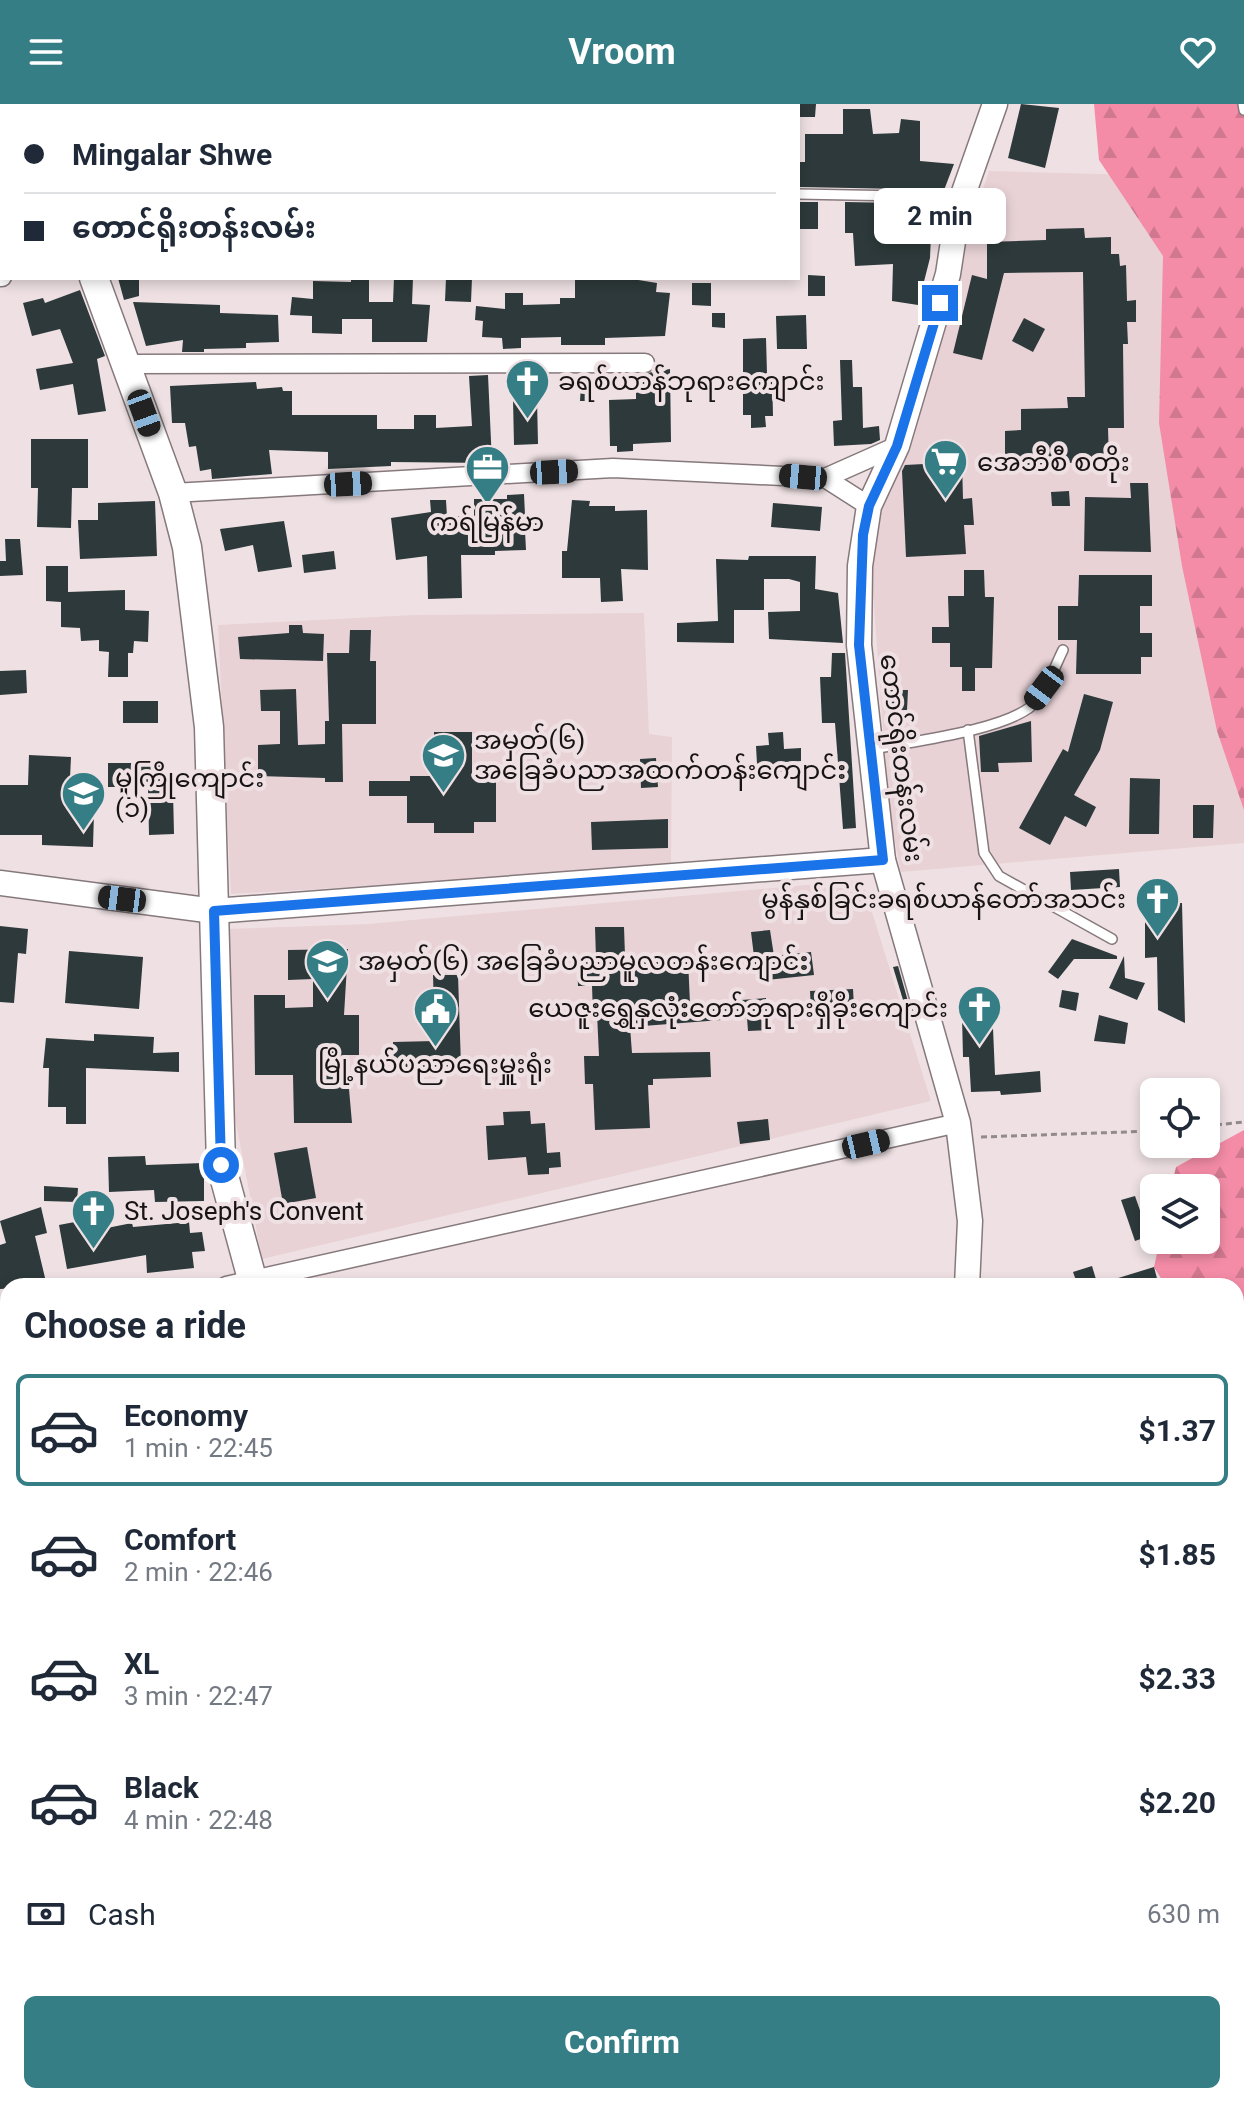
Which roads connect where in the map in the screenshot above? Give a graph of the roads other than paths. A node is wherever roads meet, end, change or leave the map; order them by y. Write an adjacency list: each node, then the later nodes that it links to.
1 (995, 104): 3 (street, တောင်ရိုးတန်းလမ်း)
2 (800, 194): 3 (lane)
3 (958, 209): 7 (street, တောင်ရိုးတန်းလမ်း)
4 (95, 280): 6 (main road)
5 (645, 363): 6 (street)
6 (126, 364): 9 (main road)
7 (897, 446): 8 (street); 10 (street, တောင်ရိုးတန်းလမ်း)
8 (825, 478): 9 (street); 10 (street)
9 (173, 493): 16 (main road)
10 (869, 506): 13 (street, တောင်ရိုးတန်းလမ်း)
11 (1063, 650): 12 (lane)
12 (968, 730): 13 (lane); 17 (lane)
13 (871, 749): 14 (street, တောင်ရိုးတန်းလမ်း)
14 (883, 860): 16 (street); 18 (street, တောင်ရိုးတန်းလမ်း)
15 (0, 883): 16 (street)
16 (214, 911): 19 (main road)
17 (1112, 939)
18 (960, 1130): 20 (street); 21 (street, တောင်ရိုးတန်းလမ်း)
19 (243, 1278)
20 (272, 1278)
21 (967, 1278)

